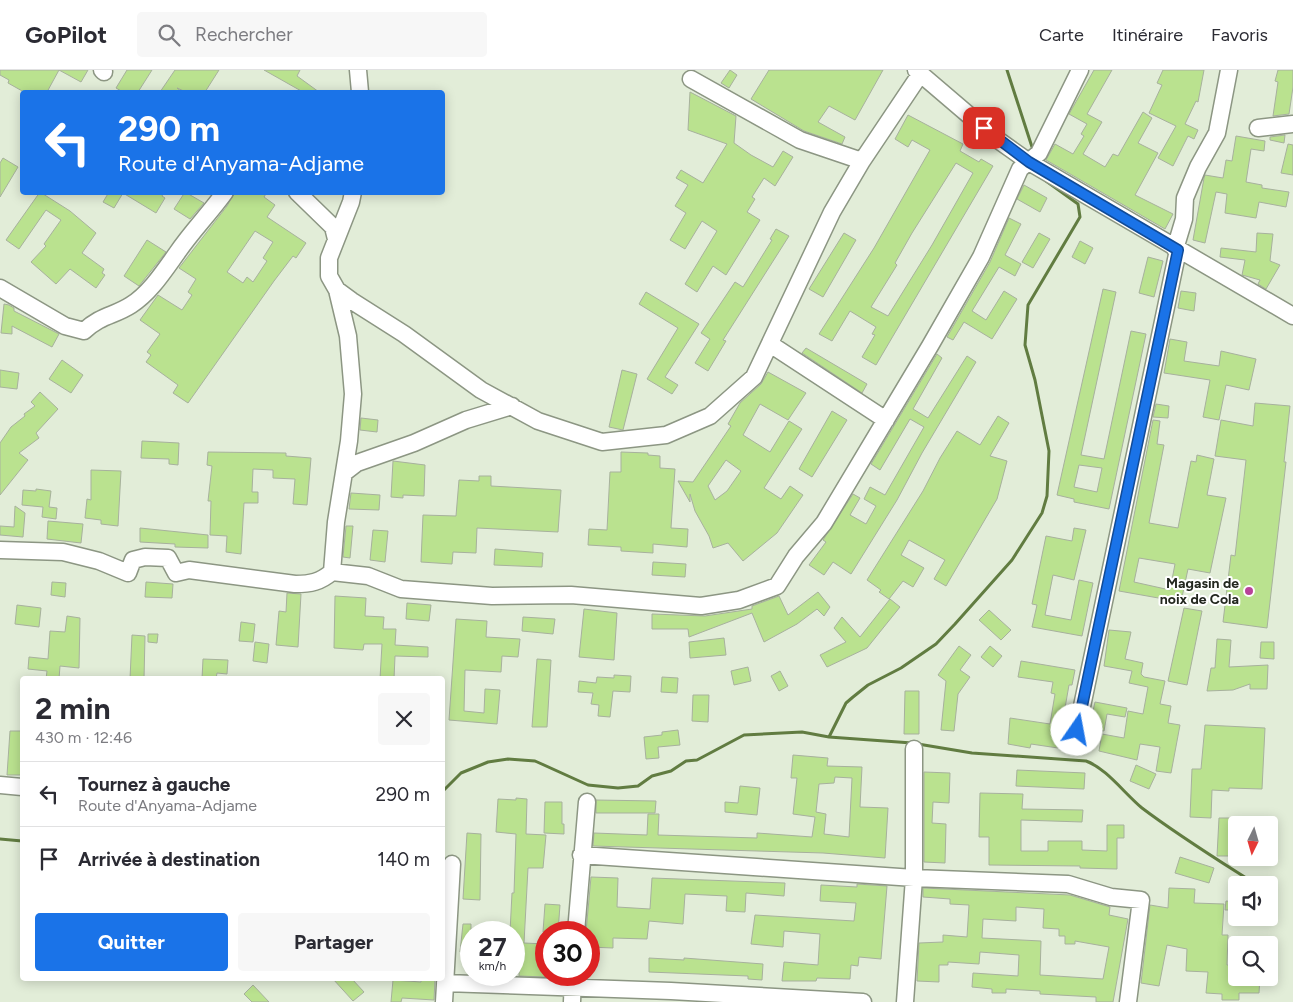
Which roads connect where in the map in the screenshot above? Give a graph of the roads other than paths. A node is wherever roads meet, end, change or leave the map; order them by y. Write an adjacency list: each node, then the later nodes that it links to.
1 (358, 70): 6 (street)
2 (1080, 70): 10 (street)
3 (1229, 70): 15 (street)
4 (919, 71): 9 (street); 10 (street)
5 (691, 79): 9 (street)
6 (360, 90)
7 (1293, 124): 8 (street)
8 (1258, 128)
9 (862, 161): 19 (street)
10 (1029, 162): 15 (street); 21 (street)
11 (223, 195): 16 (street)
12 (300, 195): 14 (street)
13 (352, 195): 14 (street)
14 (336, 240): 17 (street)
15 (1176, 249): 18 (street); 25 (street)
16 (0, 288)
17 (337, 290): 20 (street); 22 (street)
18 (1293, 316)
19 (770, 344): 20 (street); 21 (street)
20 (512, 406): 22 (street)
21 (886, 420): 24 (street)
22 (344, 473): 24 (street)
23 (0, 550): 24 (street)
24 (332, 572)
25 (1077, 730)
26 (914, 749): 32 (street)
27 (0, 785): 28 (street)
28 (20, 787)
29 (587, 802): 30 (street)
30 (582, 855): 32 (street); 33 (street)
31 (452, 864): 34 (street)
32 (914, 878): 39 (street); 40 (street)
33 (577, 921)
34 (445, 983): 35 (street); 37 (street)
35 (572, 988): 36 (street)
36 (777, 1000): 38 (street)
37 (444, 1002)
38 (863, 1002)
39 (904, 1002)
40 (1128, 1002)

